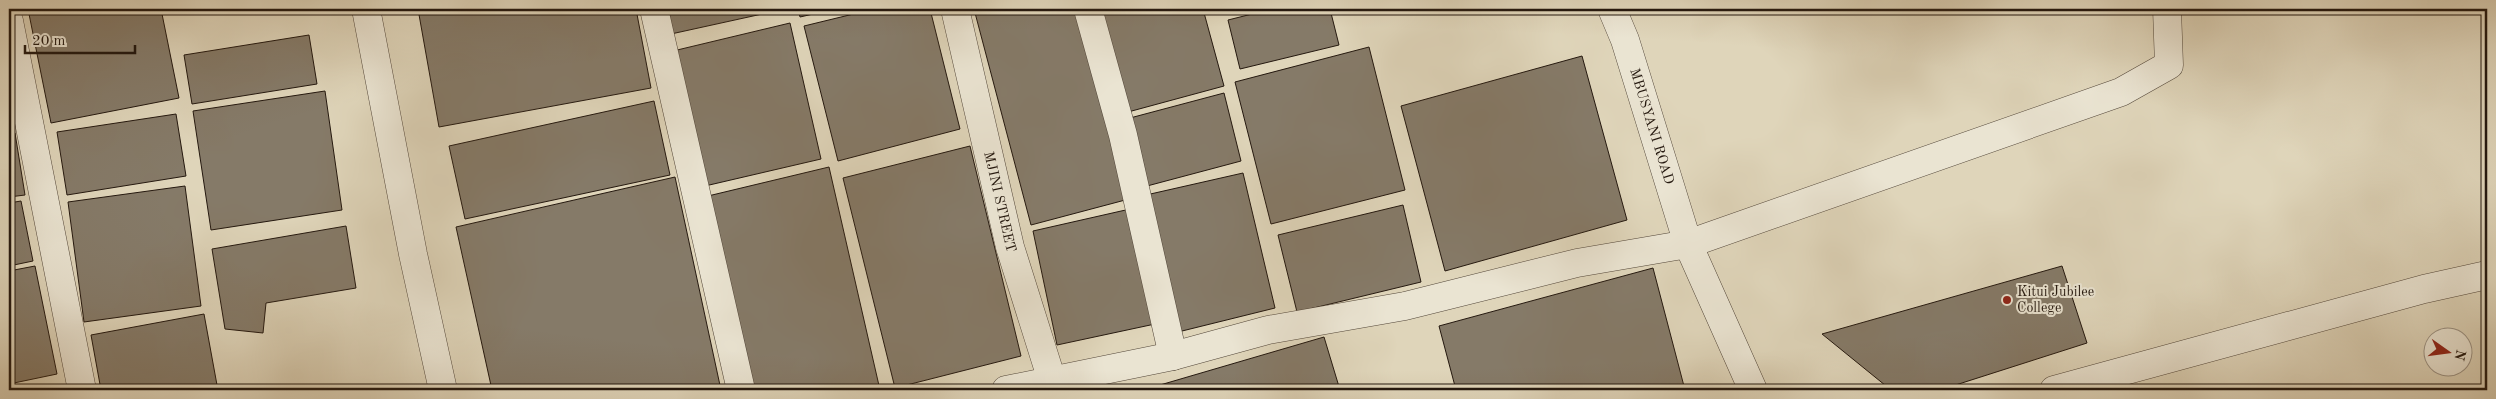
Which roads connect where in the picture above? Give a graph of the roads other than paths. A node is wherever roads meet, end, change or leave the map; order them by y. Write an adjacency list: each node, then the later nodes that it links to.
1 (366, 9): 13 (street)
2 (654, 9): 14 (street)
3 (955, 9): 11 (street, MJINI STREET)
4 (1088, 9): 10 (street)
5 (1612, 9): 8 (street, MBUSYANI ROAD)
6 (2167, 9): 8 (street)
7 (9, 21): 12 (street)
8 (1688, 244): 10 (street); 16 (street, MBUSYANI ROAD)
9 (2487, 275): 17 (street)
10 (1173, 356): 11 (street)
11 (1054, 385): 15 (street)
12 (82, 390)
13 (443, 390)
14 (741, 390)
15 (1006, 390)
16 (1753, 390)
17 (2054, 390)

